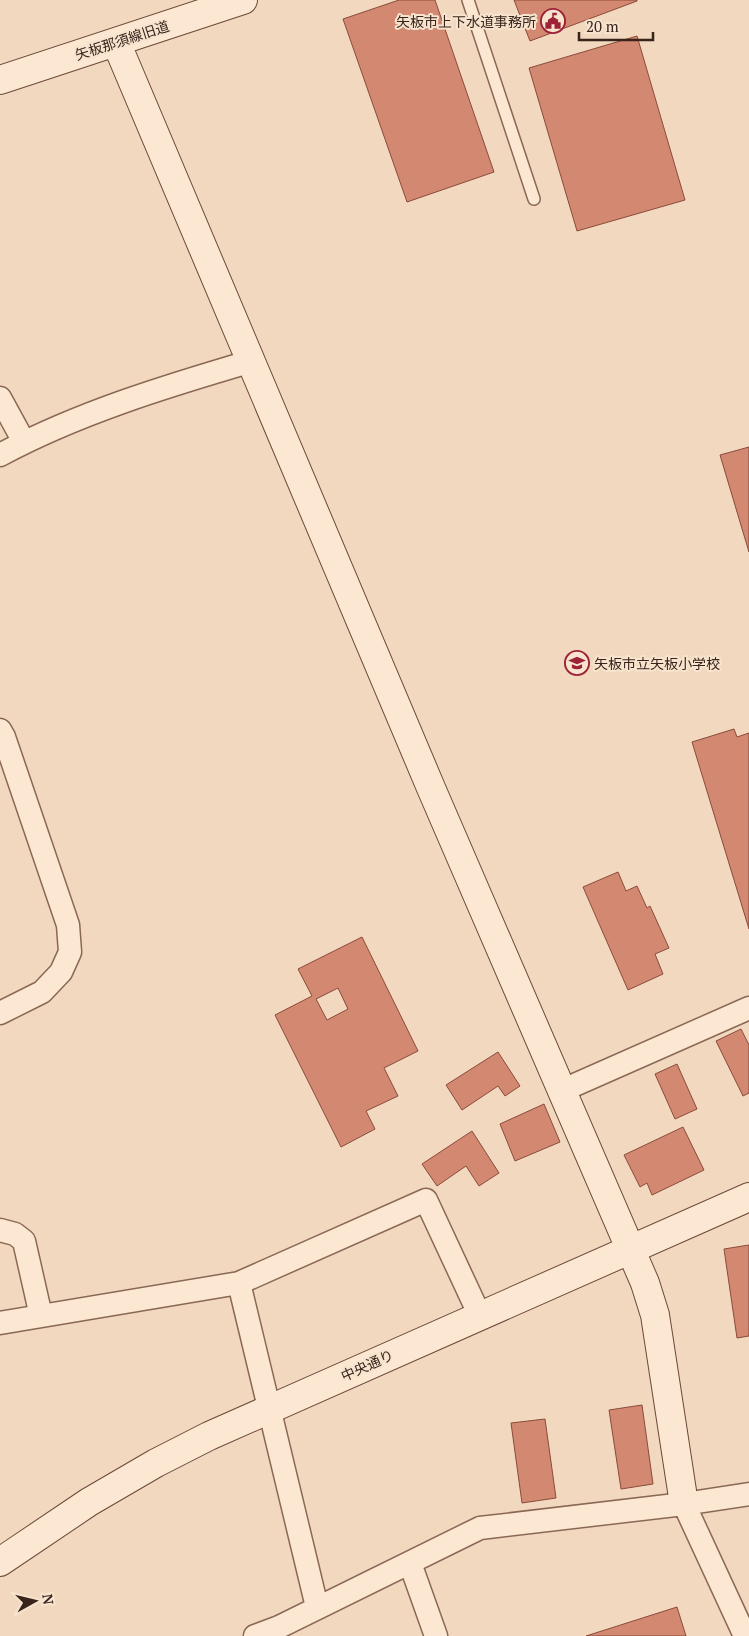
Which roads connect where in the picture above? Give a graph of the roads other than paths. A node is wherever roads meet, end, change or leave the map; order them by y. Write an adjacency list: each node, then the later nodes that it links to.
1 (244, 0): 3 (street, 矢板那須線旧道)
2 (468, 0): 5 (lane)
3 (116, 42): 4 (street, 矢板那須線旧道); 6 (street)
4 (0, 80)
5 (534, 199)
6 (252, 361): 8 (street); 13 (street)
7 (0, 398): 8 (street)
8 (24, 442): 9 (street)
9 (0, 455)
10 (0, 730): 12 (street)
11 (749, 1008): 13 (street)
12 (0, 1013)
13 (561, 1091): 16 (street)
14 (749, 1198): 16 (street, 中央通り)
15 (0, 1230): 18 (street)
16 (631, 1250): 19 (street, 中央通り); 23 (street)
17 (239, 1283): 18 (street); 19 (street); 21 (street)
18 (41, 1316): 20 (street)
19 (480, 1316): 21 (street, 中央通り)
20 (0, 1323)
21 (268, 1408): 24 (street, 中央通り); 26 (street)
22 (749, 1494): 23 (street)
23 (684, 1504): 25 (street); 30 (street)
24 (0, 1562)
25 (410, 1563): 26 (street); 29 (street)
26 (317, 1607): 27 (street)
27 (281, 1631): 28 (street)
28 (255, 1636)
29 (436, 1636)
30 (745, 1636)

